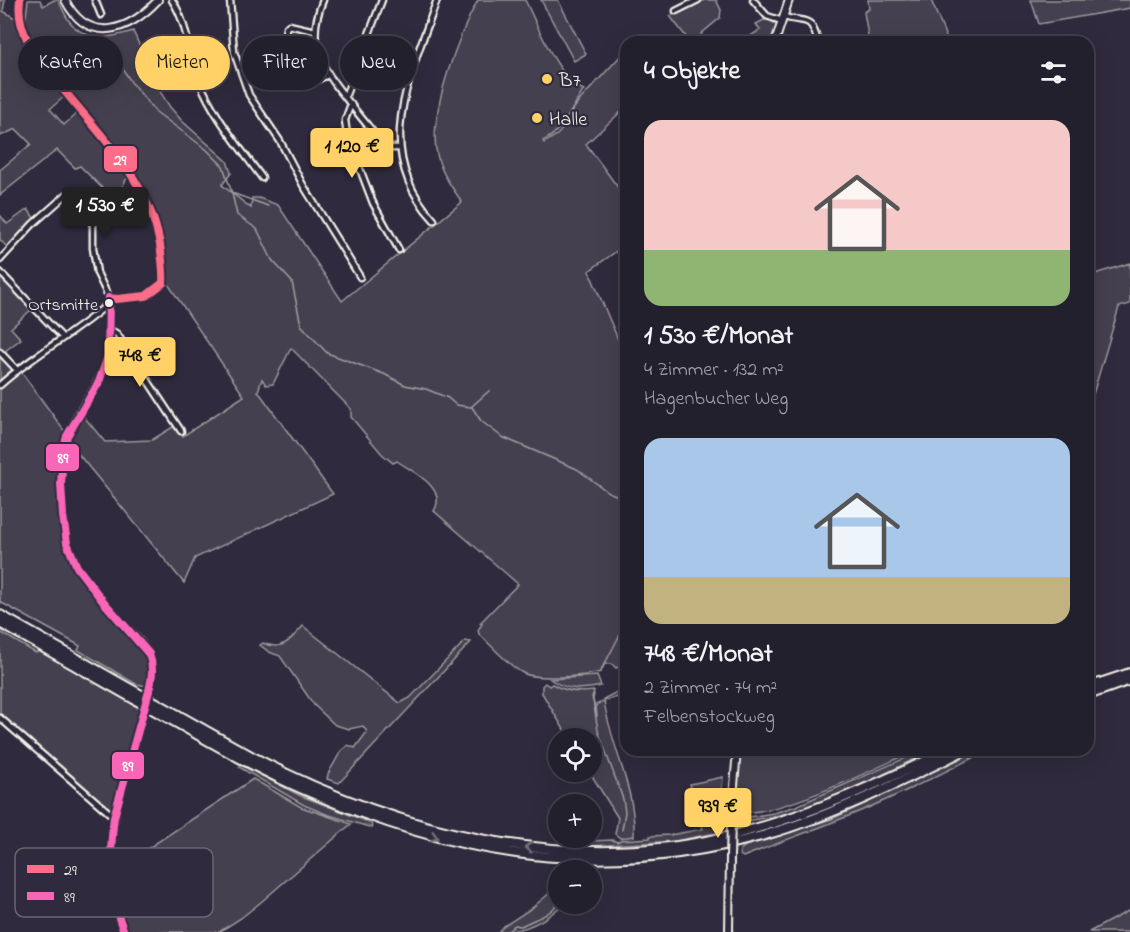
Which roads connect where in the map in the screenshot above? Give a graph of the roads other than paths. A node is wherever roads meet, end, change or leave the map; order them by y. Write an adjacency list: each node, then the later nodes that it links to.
1 (20, 0): 32 (street)
2 (65, 0): 4 (street)
3 (95, 0): 15 (street)
4 (158, 0)
5 (172, 0): 26 (street)
6 (230, 0): 31 (street)
7 (316, 0): 13 (street)
8 (382, 0): 23 (street)
9 (437, 0): 25 (street)
10 (698, 0): 14 (street)
11 (753, 0): 16 (street)
12 (789, 0): 16 (street)
13 (323, 1): 17 (street)
14 (676, 11)
15 (101, 15)
16 (783, 19): 20 (street); 21 (street)
17 (315, 31): 18 (street); 19 (street)
18 (285, 36)
19 (316, 36)
20 (777, 36)
21 (817, 36)
22 (328, 75): 23 (street)
23 (345, 97): 24 (street)
24 (351, 104): 25 (street); 28 (street)
25 (399, 148): 27 (street)
26 (262, 178)
27 (434, 220)
28 (399, 250)
29 (0, 260): 32 (street)
30 (0, 272): 37 (street)
31 (360, 277)
32 (109, 298): 33 (street)
33 (108, 304): 34 (street); 35 (street)
34 (95, 315): 35 (street); 37 (street)
35 (109, 320): 36 (street)
36 (109, 329): 41 (street); 47 (street)
37 (63, 338): 39 (street)
38 (0, 352): 39 (street)
39 (16, 370): 40 (street)
40 (0, 384)
41 (181, 431)
42 (0, 615): 49 (highway)
43 (0, 623): 49 (highway)
44 (1130, 672): 46 (highway)
45 (1130, 680): 48 (highway)
46 (1094, 685)
47 (149, 691)
48 (1094, 693)
49 (135, 695): 50 (highway, bridge)
50 (150, 707): 53 (highway, one-way to 50); 54 (highway, one-way to 54); 55 (street)
51 (0, 718): 55 (street)
52 (736, 756): 59 (street, bridge)
53 (935, 756)
54 (952, 756)
55 (114, 817): 56 (street)
56 (110, 848)
57 (119, 917): 58 (street)
58 (124, 932)
59 (729, 932)

